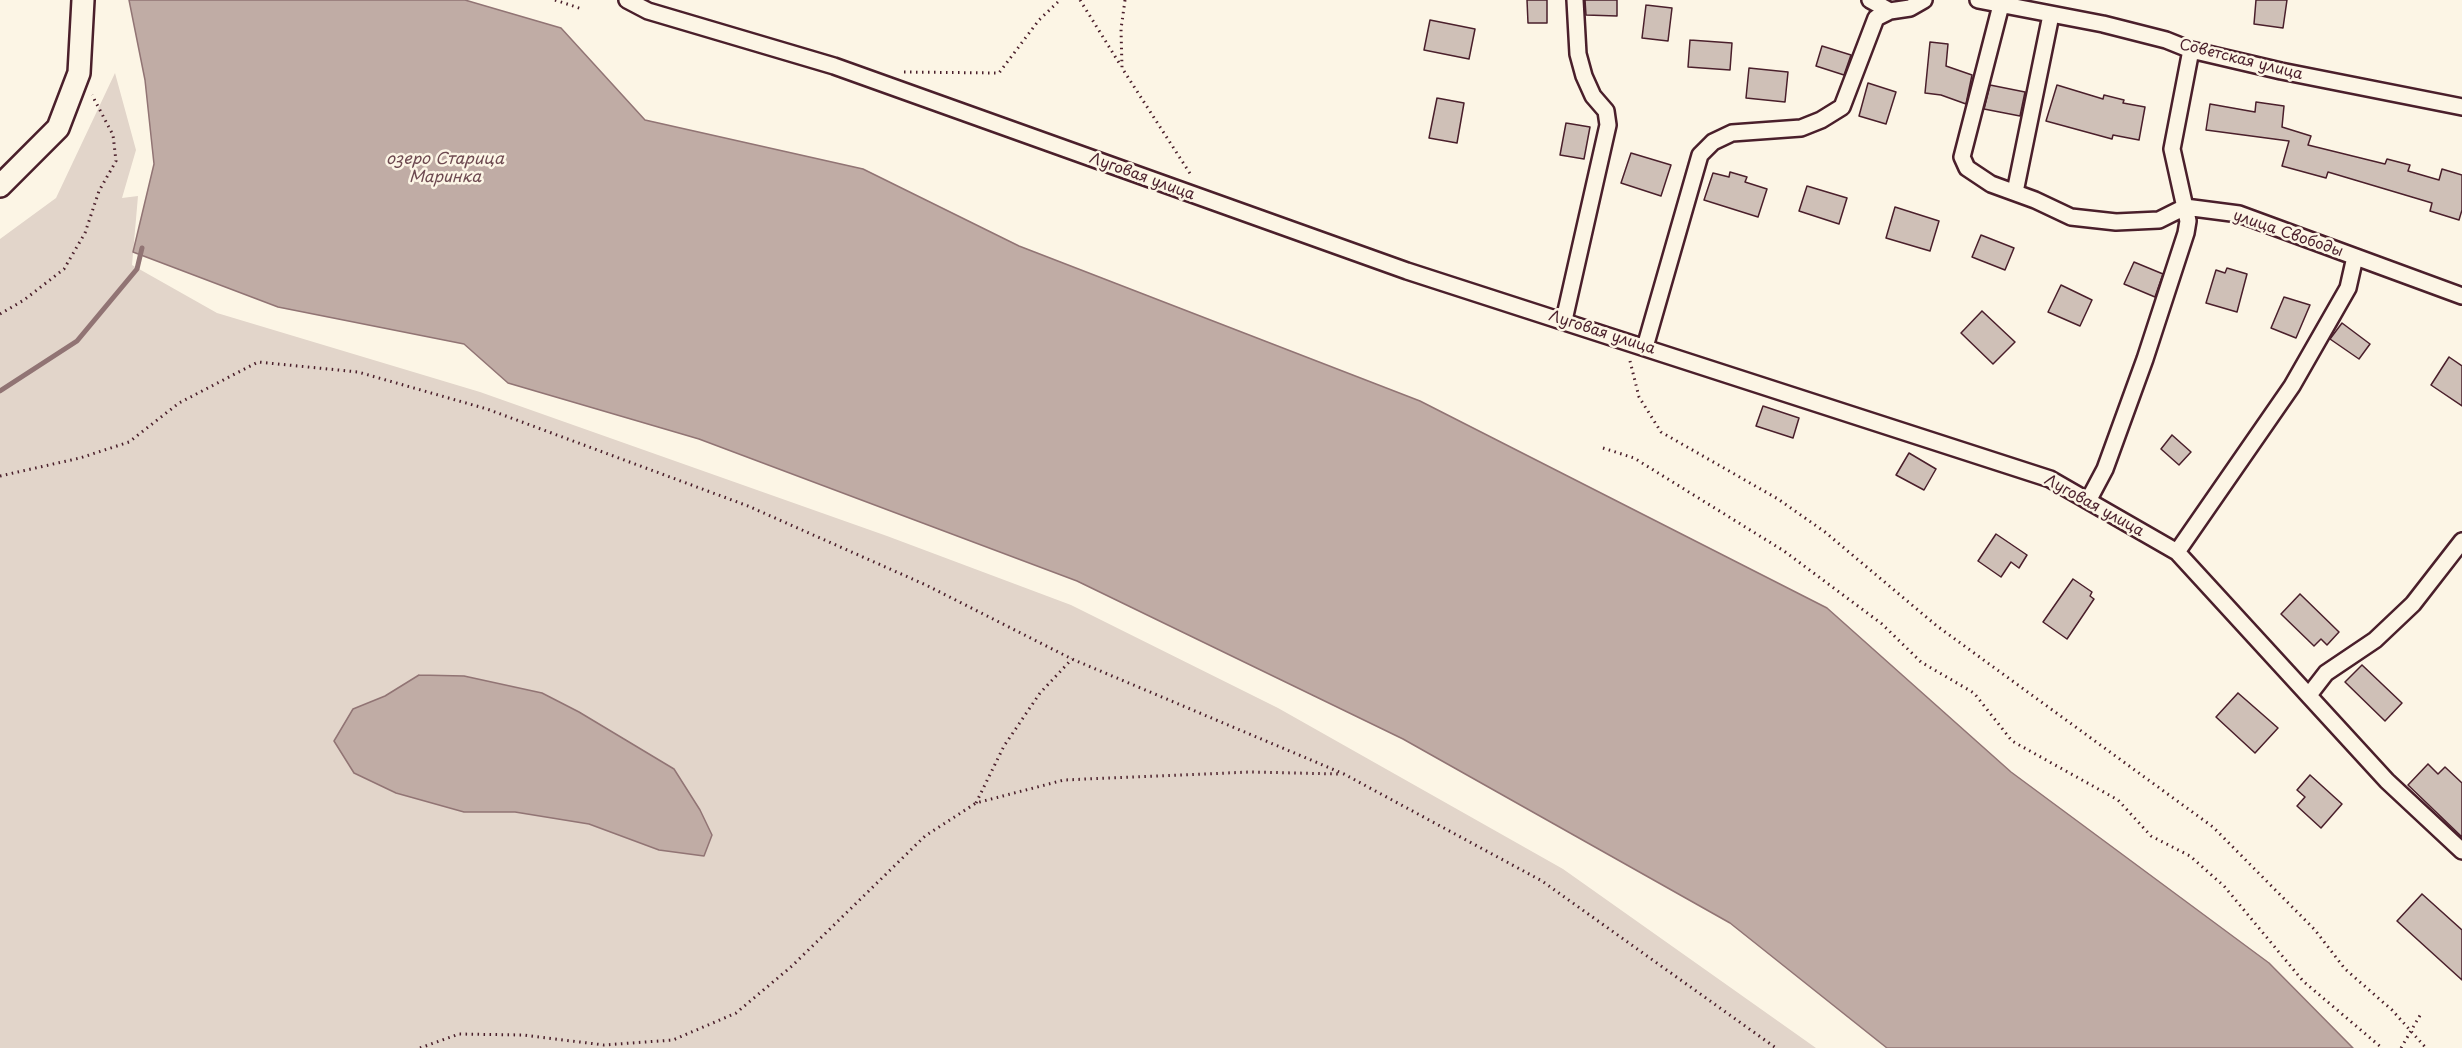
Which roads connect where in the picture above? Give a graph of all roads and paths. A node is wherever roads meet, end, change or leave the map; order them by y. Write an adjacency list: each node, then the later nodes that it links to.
1 (82, 0): 17 (street)
2 (555, 0): 12 (path)
3 (627, 0): 27 (street, Луговая улица)
4 (1060, 0): 18 (path)
5 (1080, 0): 16 (path)
6 (1125, 0): 16 (path)
7 (1575, 0): 27 (street)
8 (1870, 0): 13 (street)
9 (1924, 0): 13 (street)
10 (1982, 1): 11 (street, Советская улица)
11 (2001, 5): 14 (street, Советская улица); 22 (street)
12 (582, 9)
13 (1890, 11): 29 (street)
14 (2051, 15): 15 (street, Советская улица); 22 (street)
15 (2191, 50): 19 (street, Советская улица); 23 (street)
16 (1122, 68): 20 (path)
17 (79, 72): 21 (street); 26 (path)
18 (904, 72)
19 (2462, 107)
20 (1192, 177)
21 (0, 186)
22 (2014, 192): 23 (street)
23 (2185, 207): 24 (street, улица Свободы); 32 (street)
24 (2355, 257): 25 (street, улица Свободы); 34 (street)
25 (2462, 297)
26 (0, 314)
27 (1564, 320): 28 (street, Луговая улица)
28 (1628, 342): 29 (street, Луговая улица); 41 (path)
29 (1645, 347): 32 (street, Луговая улица)
30 (1603, 448): 44 (path)
31 (0, 476): 35 (path)
32 (2088, 501): 34 (street, Луговая улица)
33 (2462, 541): 36 (street)
34 (2177, 552): 36 (street, Луговая улица)
35 (1072, 659): 37 (path); 38 (path)
36 (2309, 695): 39 (street, Луговая улица)
37 (1344, 774): 38 (path); 43 (path)
38 (976, 804): 42 (path)
39 (2462, 851)
40 (2422, 1012): 41 (path)
41 (2410, 1032): 45 (path); 46 (path)
42 (420, 1048)
43 (1776, 1048)
44 (2382, 1048)
45 (2401, 1048)
46 (2426, 1048)

